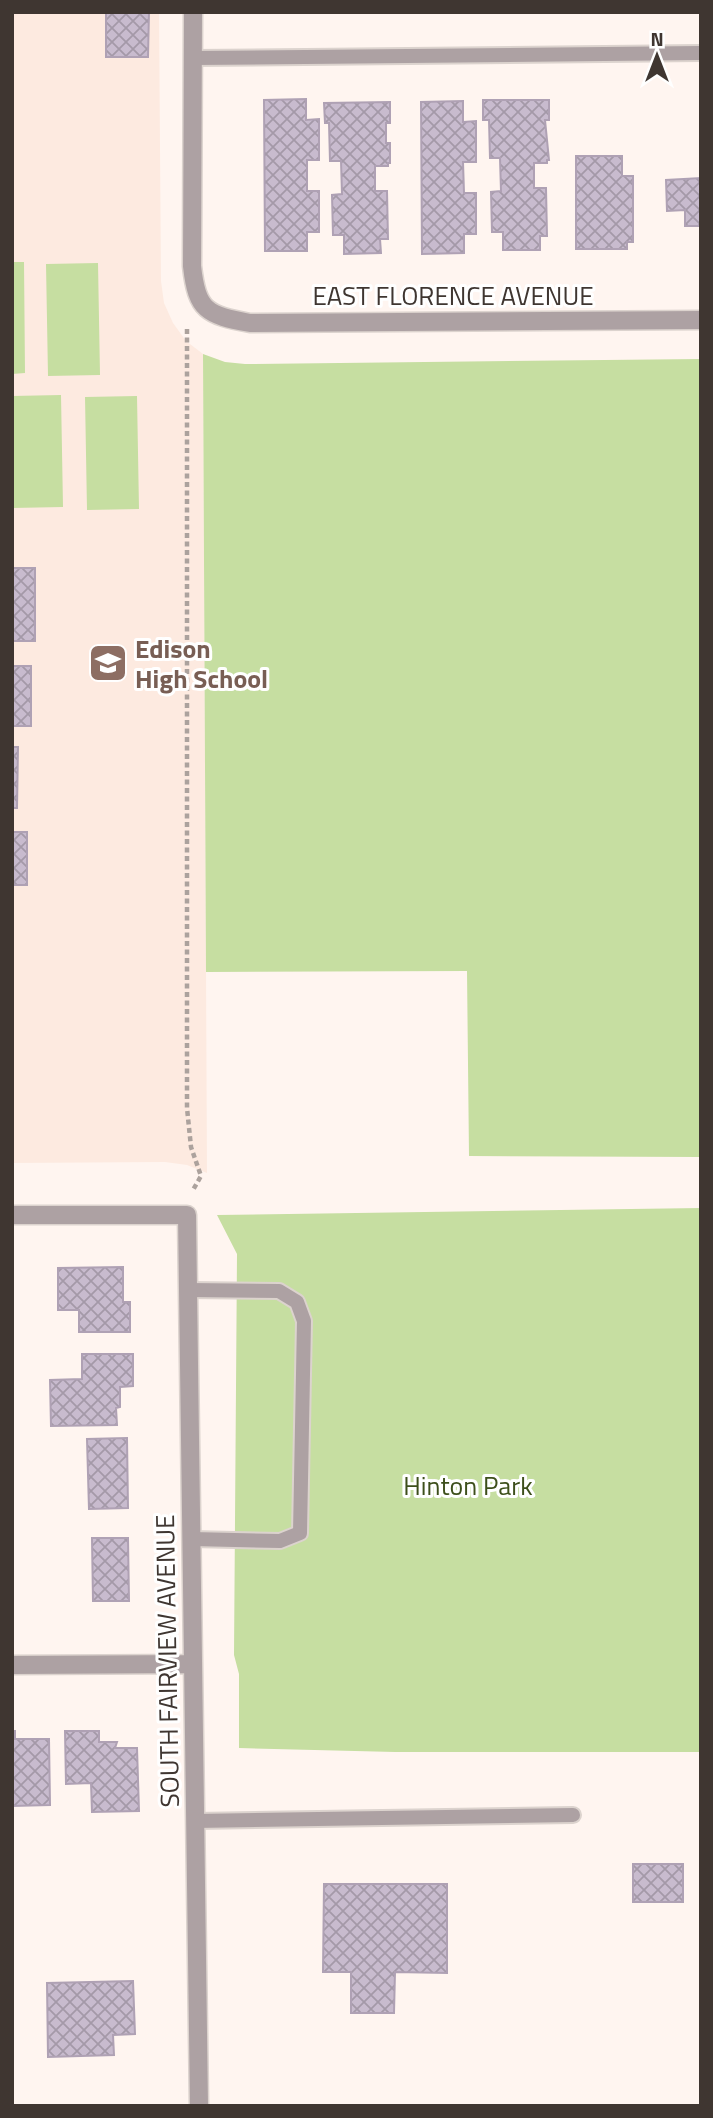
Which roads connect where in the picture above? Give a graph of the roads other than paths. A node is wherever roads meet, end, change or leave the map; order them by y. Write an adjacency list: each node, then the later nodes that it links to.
1 (193, 12): 3 (street)
2 (701, 53): 3 (lane)
3 (193, 58): 4 (street, EAST FLORENCE AVENUE)
4 (701, 320)
5 (12, 1215): 6 (street, SOUTH FAIRVIEW AVENUE)
6 (188, 1290): 7 (street, SOUTH FAIRVIEW AVENUE); 7 (lane)
7 (192, 1539): 8 (street, SOUTH FAIRVIEW AVENUE)
8 (193, 1664): 9 (street); 11 (street, SOUTH FAIRVIEW AVENUE)
9 (12, 1665)
10 (573, 1815): 11 (lane)
11 (195, 1821): 12 (street, SOUTH FAIRVIEW AVENUE)
12 (199, 2106)

